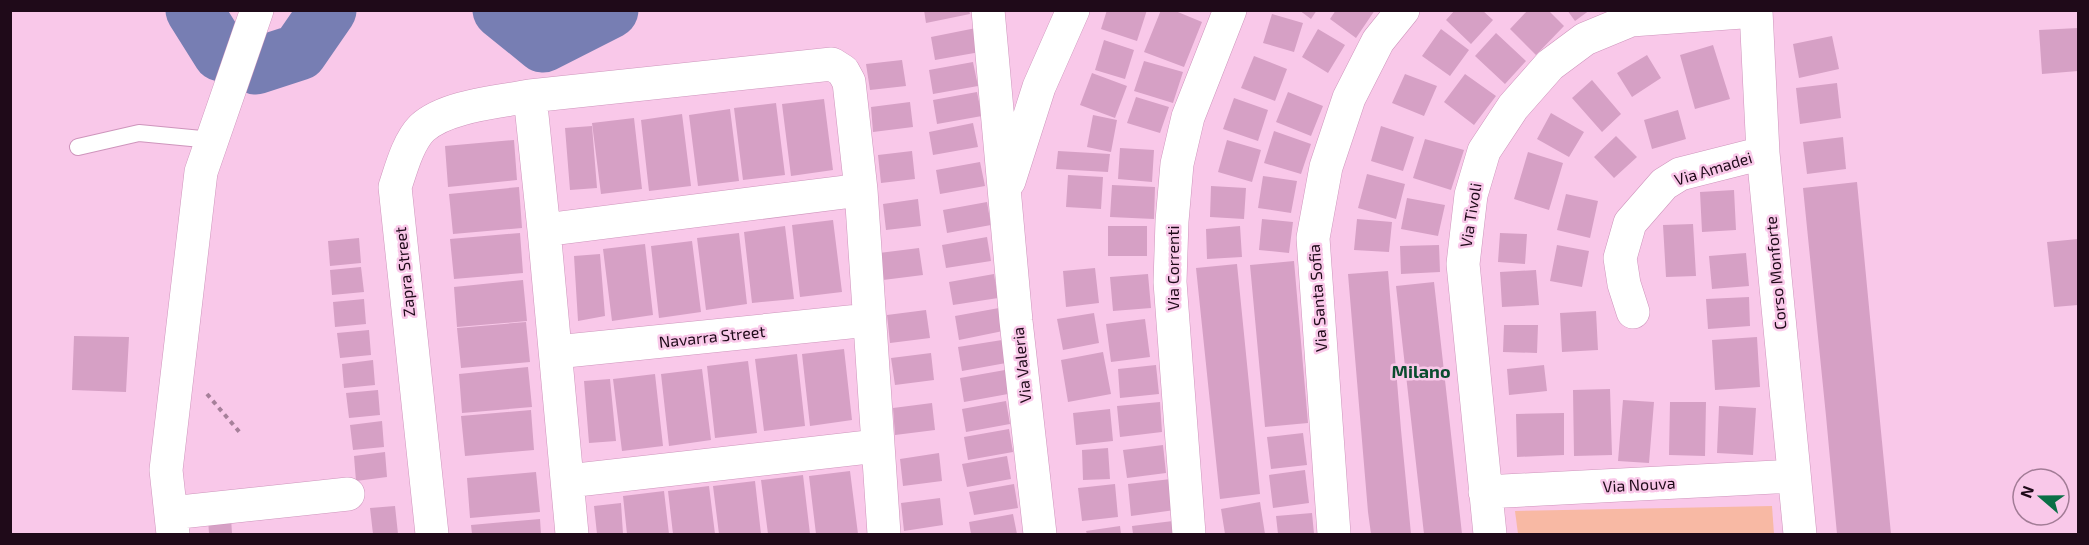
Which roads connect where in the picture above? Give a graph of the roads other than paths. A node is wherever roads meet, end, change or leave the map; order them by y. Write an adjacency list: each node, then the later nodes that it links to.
1 (257, 10): 8 (street)
2 (988, 10): 12 (street, Via Valeria)
3 (1073, 10): 12 (street, Via Valeria)
4 (1230, 10): 27 (street, Via Correnti)
5 (1403, 10): 28 (street, Via Santa Sofia)
6 (1756, 10): 10 (street, Corso Monforte); 20 (street, Via Tivoli)
7 (530, 96): 11 (street, Zapra Street); 13 (street); 23 (street, Zapra Street)
8 (212, 140): 9 (lane); 22 (street)
9 (78, 147)
10 (1763, 153): 14 (street, Via Amadei); 18 (street, Corso Monforte)
11 (861, 189): 13 (street); 15 (street)
12 (1005, 195): 26 (street, Via Valeria)
13 (544, 230): 16 (street)
14 (1634, 312)
15 (869, 321): 16 (street, Navarra Street); 17 (street)
16 (556, 352): 19 (street)
17 (877, 446): 19 (street); 25 (street)
18 (1794, 476): 20 (street, Via Nouva); 30 (street, Corso Monforte)
19 (568, 481): 24 (street)
20 (1485, 492): 29 (street, Via Tivoli)
21 (348, 494): 22 (street)
22 (172, 524)
23 (432, 534)
24 (572, 534)
25 (884, 534)
26 (1040, 534)
27 (1189, 534)
28 (1334, 534)
29 (1490, 534)
30 (1800, 534)

